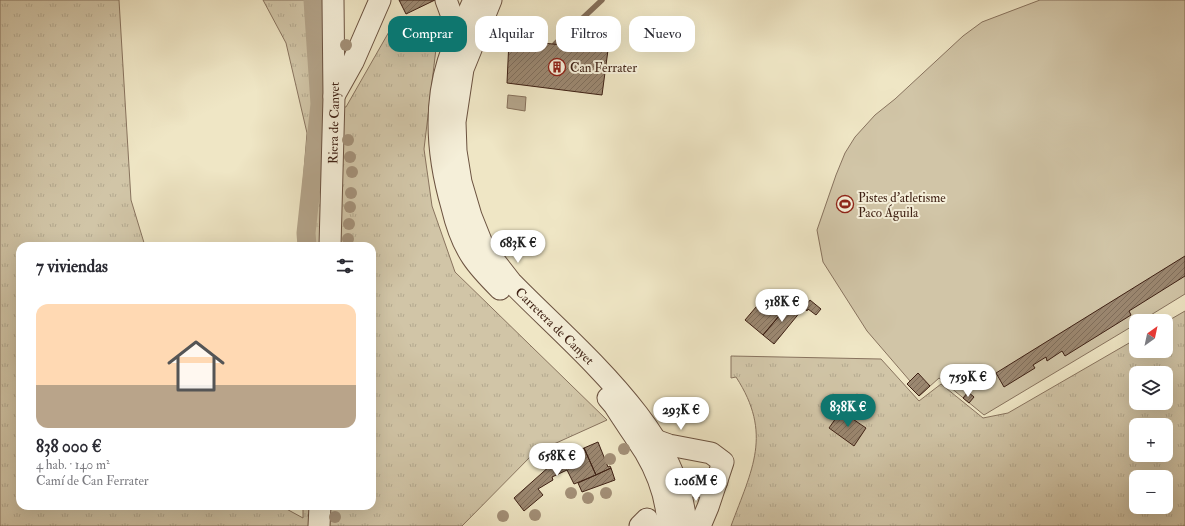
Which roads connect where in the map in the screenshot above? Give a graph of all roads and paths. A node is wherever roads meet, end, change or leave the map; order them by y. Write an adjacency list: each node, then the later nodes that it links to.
1 (333, 0): 11 (street, Riera de Canyet)
2 (380, 0): 11 (street)
3 (446, 0): 7 (street)
4 (474, 0): 8 (street, Carretera de Canyet)
5 (483, 0): 9 (street)
6 (491, 0): 14 (street, Carretera de Canyet)
7 (453, 16)
8 (466, 16)
9 (467, 24)
10 (452, 52): 13 (street, Carretera de Canyet)
11 (334, 97): 12 (street, Riera de Canyet)
12 (330, 242)
13 (614, 405): 16 (street); 22 (street, Carretera de Canyet)
14 (655, 440): 15 (street); 16 (street, Carretera de Canyet)
15 (698, 451): 16 (street); 17 (street)
16 (675, 480): 17 (street); 23 (street); 24 (street, Carretera de Canyet)
17 (717, 481): 25 (street)
18 (320, 510): 19 (street)
19 (319, 526)
20 (640, 526): 21 (street)
21 (650, 526)
22 (668, 526)
23 (675, 526)
24 (686, 526)
25 (700, 526)

